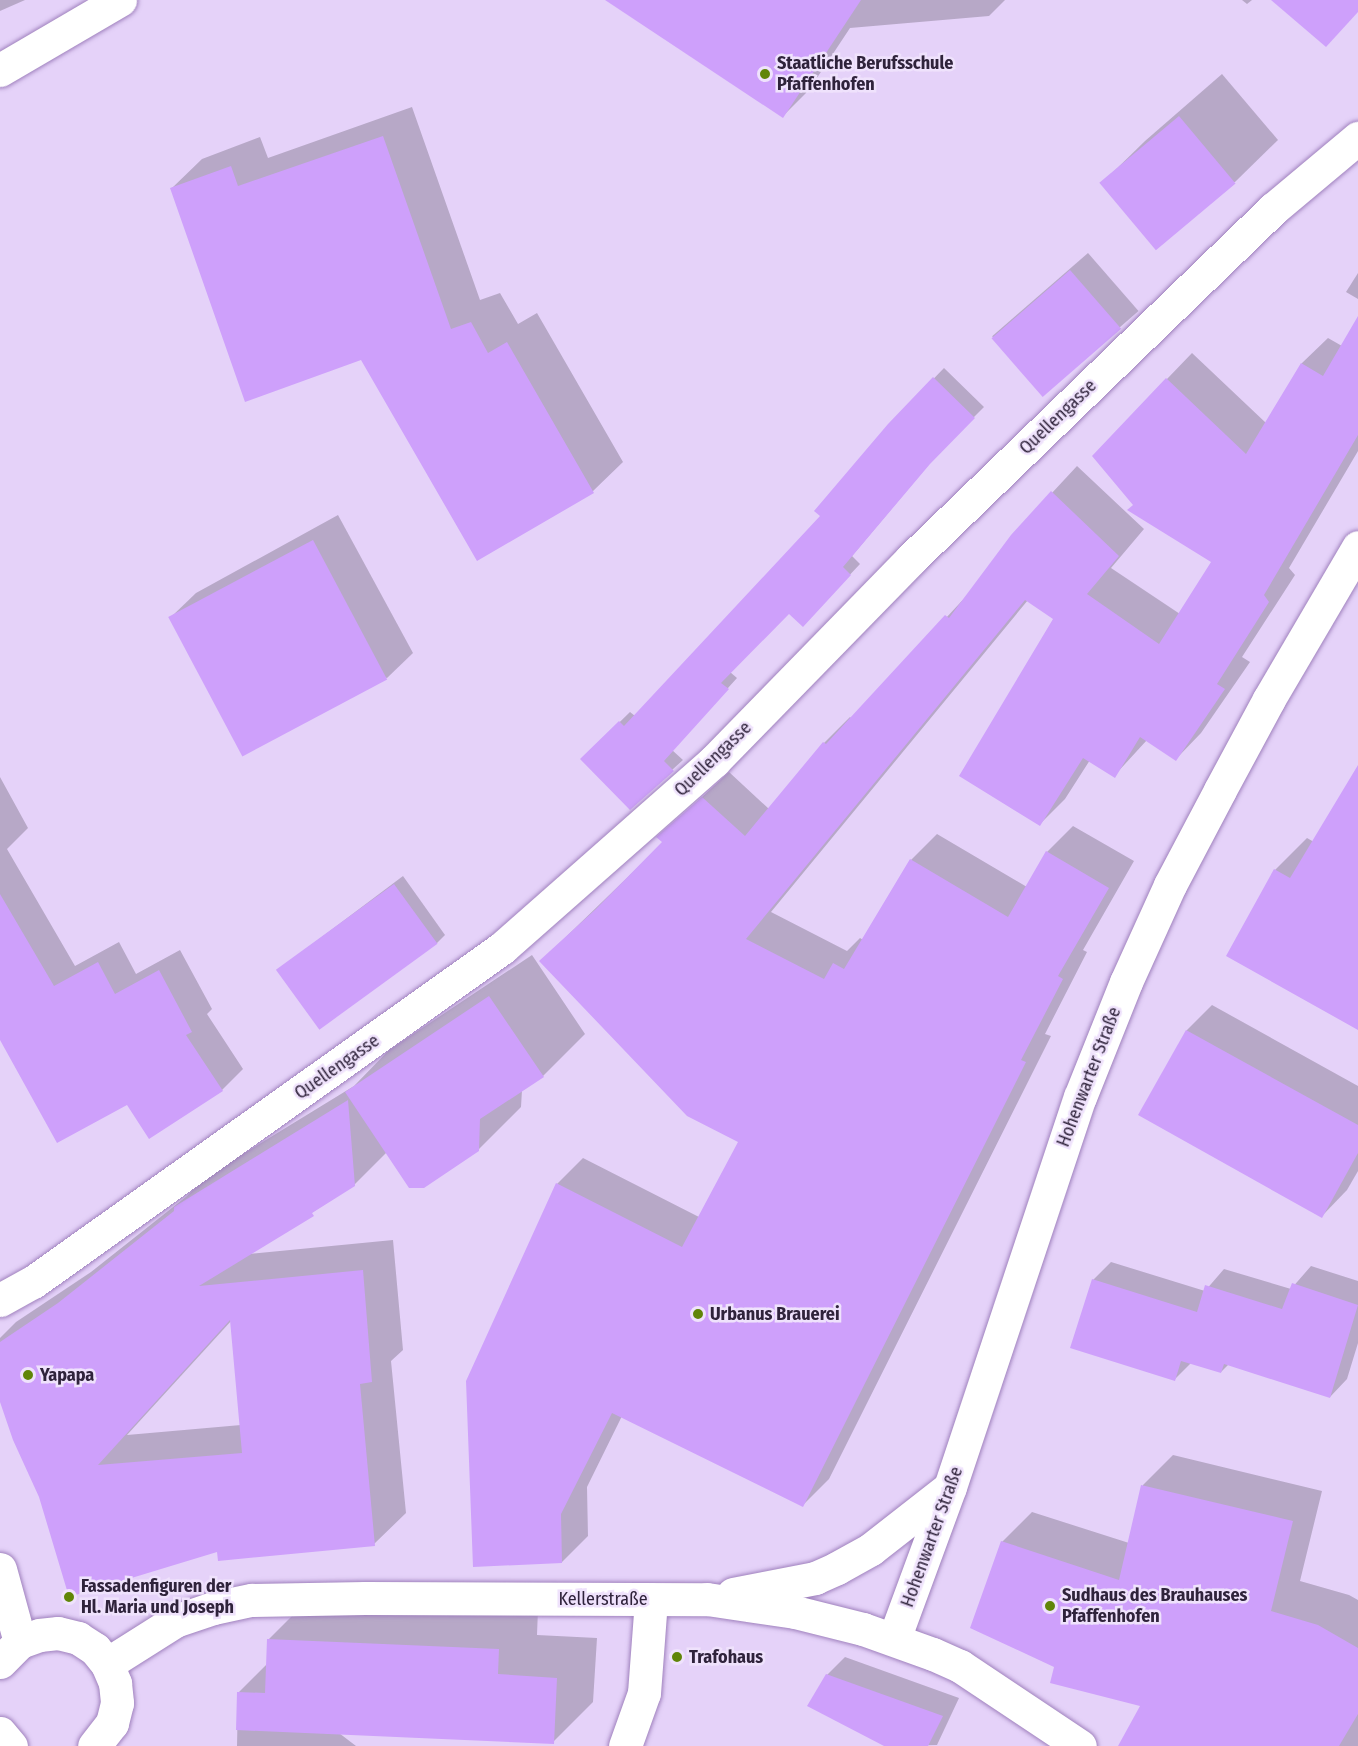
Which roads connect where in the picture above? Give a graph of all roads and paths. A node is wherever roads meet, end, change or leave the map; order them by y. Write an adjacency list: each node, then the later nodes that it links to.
1 (120, 0): 2 (street)
2 (0, 70)
3 (1358, 138): 5 (street, Quellengasse)
4 (1356, 553): 6 (street, Hohenwarter Straße)
5 (0, 1300)
6 (950, 1487): 9 (street); 10 (street, Hohenwarter Straße)
7 (0, 1569): 11 (street)
8 (651, 1599): 9 (street, Kellerstraße); 12 (street, Kellerstraße); 16 (street)
9 (707, 1599): 10 (street, Kellerstraße)
10 (894, 1639): 17 (street, Kellerstraße)
11 (10, 1652): 12 (street)
12 (107, 1664): 15 (street)
13 (0, 1733): 14 (street)
14 (11, 1746)
15 (94, 1746)
16 (625, 1746)
17 (1080, 1746)

